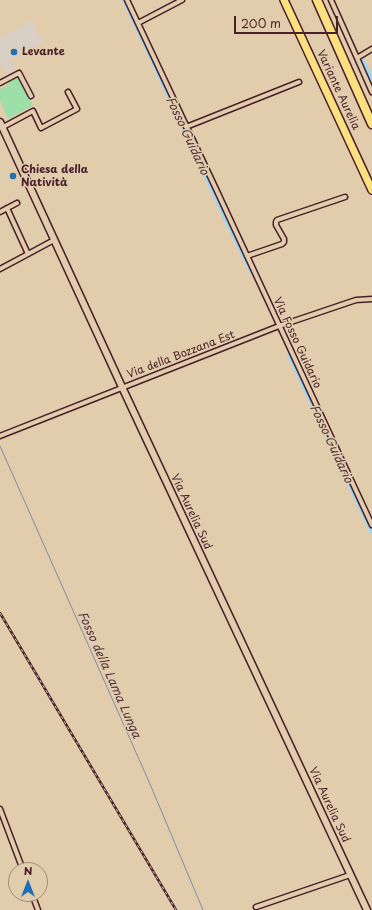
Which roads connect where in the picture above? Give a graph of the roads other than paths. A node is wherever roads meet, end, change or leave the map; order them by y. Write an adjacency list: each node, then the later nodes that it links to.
1 (127, 0): 8 (street, Via Fosso Guidario)
2 (182, 0): 8 (street)
3 (284, 0): 21 (highway, Variante Aurelia)
4 (289, 0): 20 (highway, Variante Aurelia)
5 (317, 0): 18 (highway)
6 (323, 0): 16 (highway)
7 (331, 0): 10 (street)
8 (138, 23): 19 (street, Via Fosso Guidario)
9 (372, 49): 10 (street)
10 (357, 58): 14 (street)
11 (299, 82): 19 (street)
12 (0, 83): 15 (street)
13 (68, 92): 17 (street)
14 (372, 92)
15 (31, 96)
16 (372, 111)
17 (1, 124): 26 (main road, Via Aurelia Sud)
18 (372, 124)
19 (186, 127): 28 (street, Via Fosso Guidario)
20 (372, 179)
21 (372, 190)
22 (344, 197): 28 (street)
23 (17, 203): 24 (street)
24 (7, 208): 25 (street); 27 (street)
25 (0, 212)
26 (54, 240): 27 (street); 32 (main road, Via Aurelia Sud)
27 (28, 254): 29 (street)
28 (247, 256): 31 (street, Via Fosso Guidario)
29 (0, 269)
30 (372, 300): 31 (street, Via della Bozzana Est)
31 (279, 326): 32 (street, Via della Bozzana Est); 34 (street, Via Fosso Guidario)
32 (122, 387): 33 (street, Via della Bozzana Est); 37 (main road, Via Aurelia Sud)
33 (0, 436)
34 (372, 525)
35 (0, 809): 36 (street)
36 (20, 862)
37 (350, 875): 38 (street); 39 (main road, Via Aurelia Sud)
38 (256, 907)
39 (367, 910)

